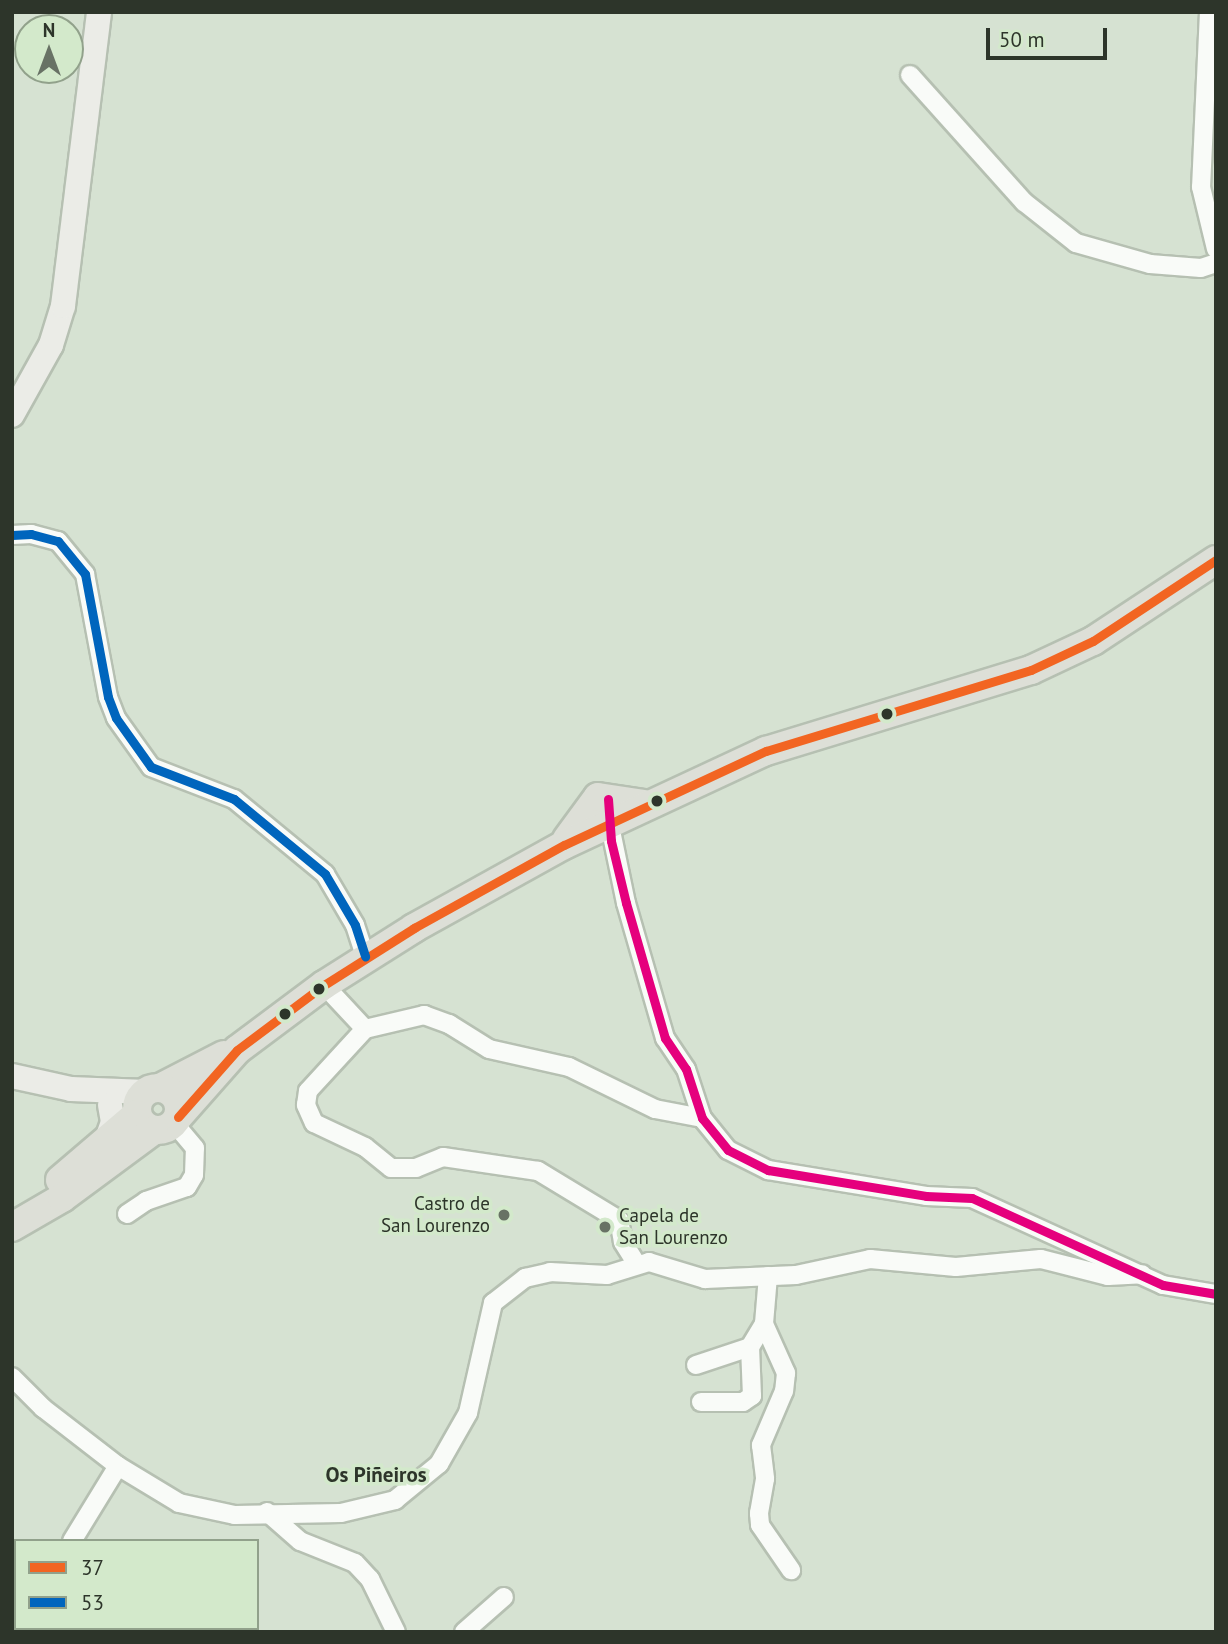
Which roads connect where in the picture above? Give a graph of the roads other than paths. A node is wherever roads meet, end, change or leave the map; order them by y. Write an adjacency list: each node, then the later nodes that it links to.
1 (99, 12): 5 (main road)
2 (116, 12): 5 (main road)
3 (1209, 12): 6 (street)
4 (910, 75): 7 (street)
5 (87, 122): 8 (main road)
6 (1216, 249)
7 (1216, 263)
8 (12, 415)
9 (12, 536): 12 (street)
10 (1213, 563): 11 (main road)
11 (603, 809): 12 (main road); 19 (street)
12 (365, 956): 13 (main road)
13 (324, 985): 14 (street); 18 (main road)
14 (365, 1029): 19 (street); 23 (street)
15 (12, 1076): 16 (main road)
16 (72, 1088): 17 (main road); 18 (main road)
17 (110, 1105): 18 (main road); 20 (main road)
18 (155, 1111): 20 (main road); 21 (street); 22 (main road)
19 (702, 1118): 24 (street)
20 (108, 1136): 22 (main road)
21 (127, 1214)
22 (12, 1225)
23 (636, 1263): 25 (street); 33 (street)
24 (1142, 1274): 25 (street); 26 (street)
25 (768, 1276): 27 (street)
26 (1216, 1294)
27 (764, 1324): 28 (street); 35 (street)
28 (750, 1348): 29 (street); 31 (street)
29 (696, 1365)
30 (12, 1377): 32 (street)
31 (701, 1402)
32 (118, 1466): 33 (street); 34 (street)
33 (267, 1513): 37 (street)
34 (73, 1539)
35 (791, 1570)
36 (504, 1597): 38 (street)
37 (396, 1632)
38 (464, 1632)

